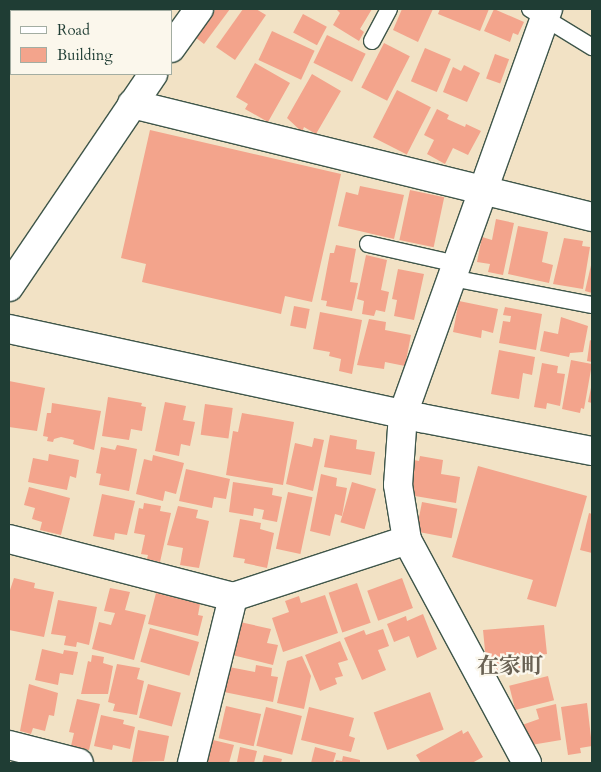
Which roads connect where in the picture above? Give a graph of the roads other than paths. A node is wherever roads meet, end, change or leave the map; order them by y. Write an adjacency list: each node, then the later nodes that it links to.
1 (199, 9): 5 (street)
2 (389, 9): 4 (lane)
3 (541, 11): 6 (lane); 9 (street)
4 (372, 41)
5 (172, 47)
6 (592, 47)
7 (152, 75): 8 (street)
8 (132, 104): 9 (street); 13 (street)
9 (483, 192): 10 (street); 12 (street)
10 (592, 217)
11 (368, 244): 12 (lane)
12 (455, 271): 14 (lane); 16 (street)
13 (9, 287)
14 (592, 305)
15 (9, 330): 16 (street)
16 (403, 414): 17 (street); 19 (street)
17 (592, 451)
18 (9, 539): 20 (street)
19 (407, 540): 20 (street); 24 (street)
20 (233, 597): 23 (street)
21 (9, 745): 22 (street)
22 (79, 763)
23 (192, 763)
24 (527, 763)

